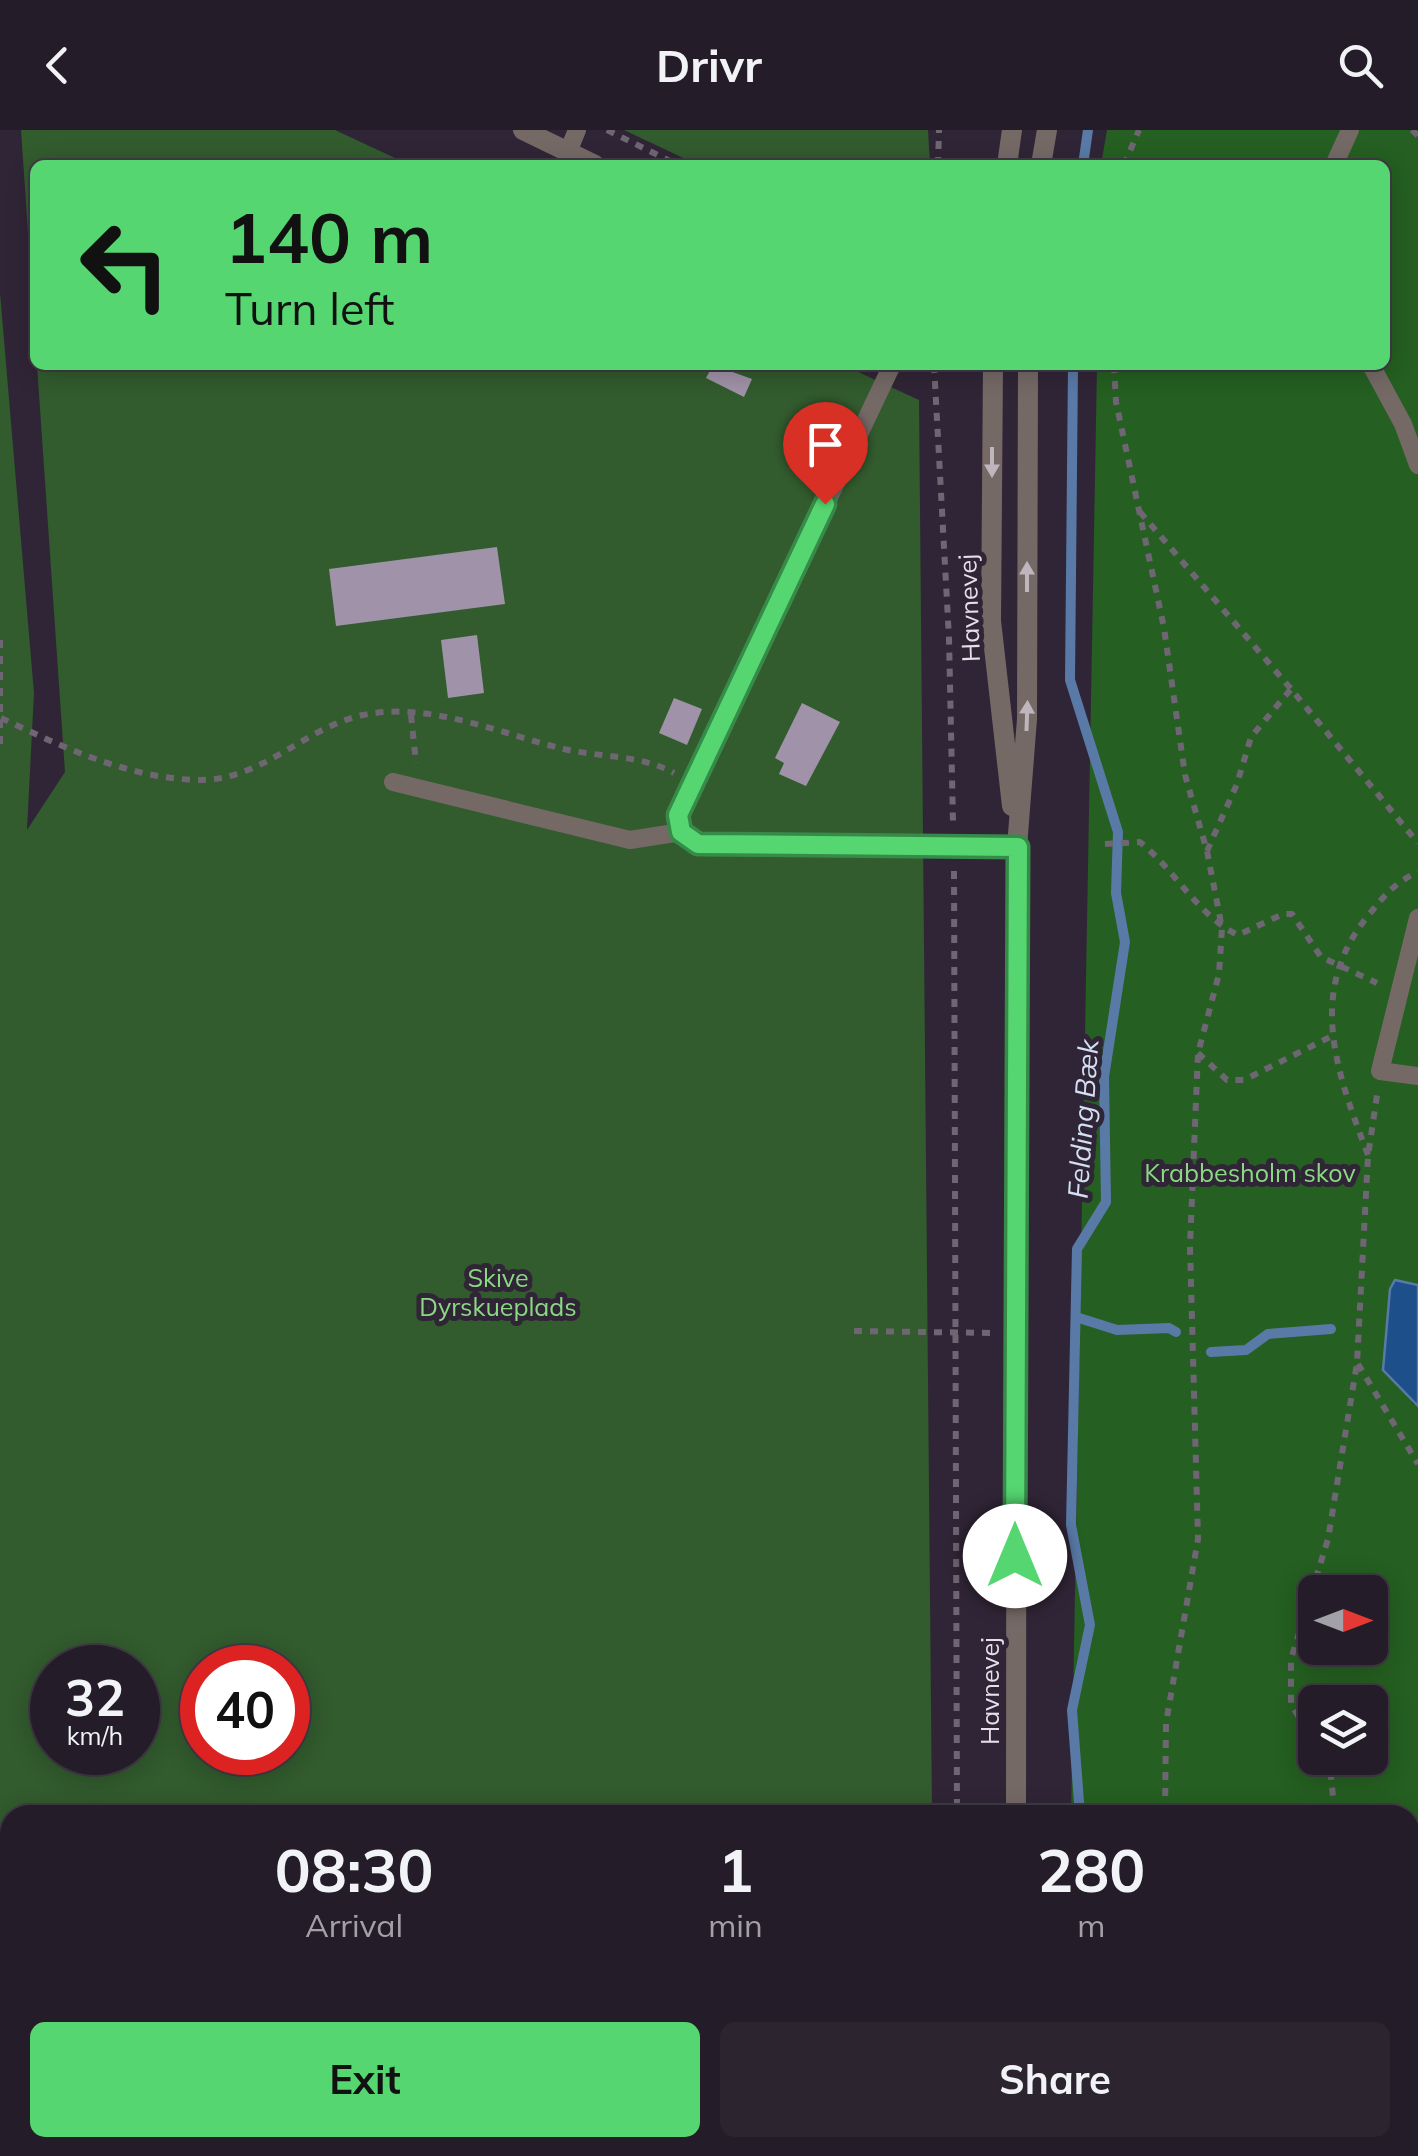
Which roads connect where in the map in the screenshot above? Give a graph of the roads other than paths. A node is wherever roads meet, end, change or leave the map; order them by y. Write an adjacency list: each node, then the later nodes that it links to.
1 (523, 130): 6 (street)
2 (577, 130): 6 (lane)
3 (1012, 130): 8 (street)
4 (1047, 130): 9 (street)
5 (1350, 130): 10 (lane)
6 (568, 152): 7 (street)
7 (585, 160)
8 (1008, 160)
9 (1043, 160)
10 (1336, 160)
11 (890, 370): 17 (lane)
12 (993, 370): 18 (street, Havnevej, one-way to 18)
13 (1028, 370): 18 (street, Havnevej, one-way to 13)
14 (1374, 370): 15 (lane)
15 (1418, 465)
16 (393, 782): 17 (lane)
17 (681, 832): 18 (lane)
18 (1018, 847): 21 (street, Havnevej)
19 (1418, 918): 20 (lane)
20 (1418, 1076)
21 (1016, 1805)

